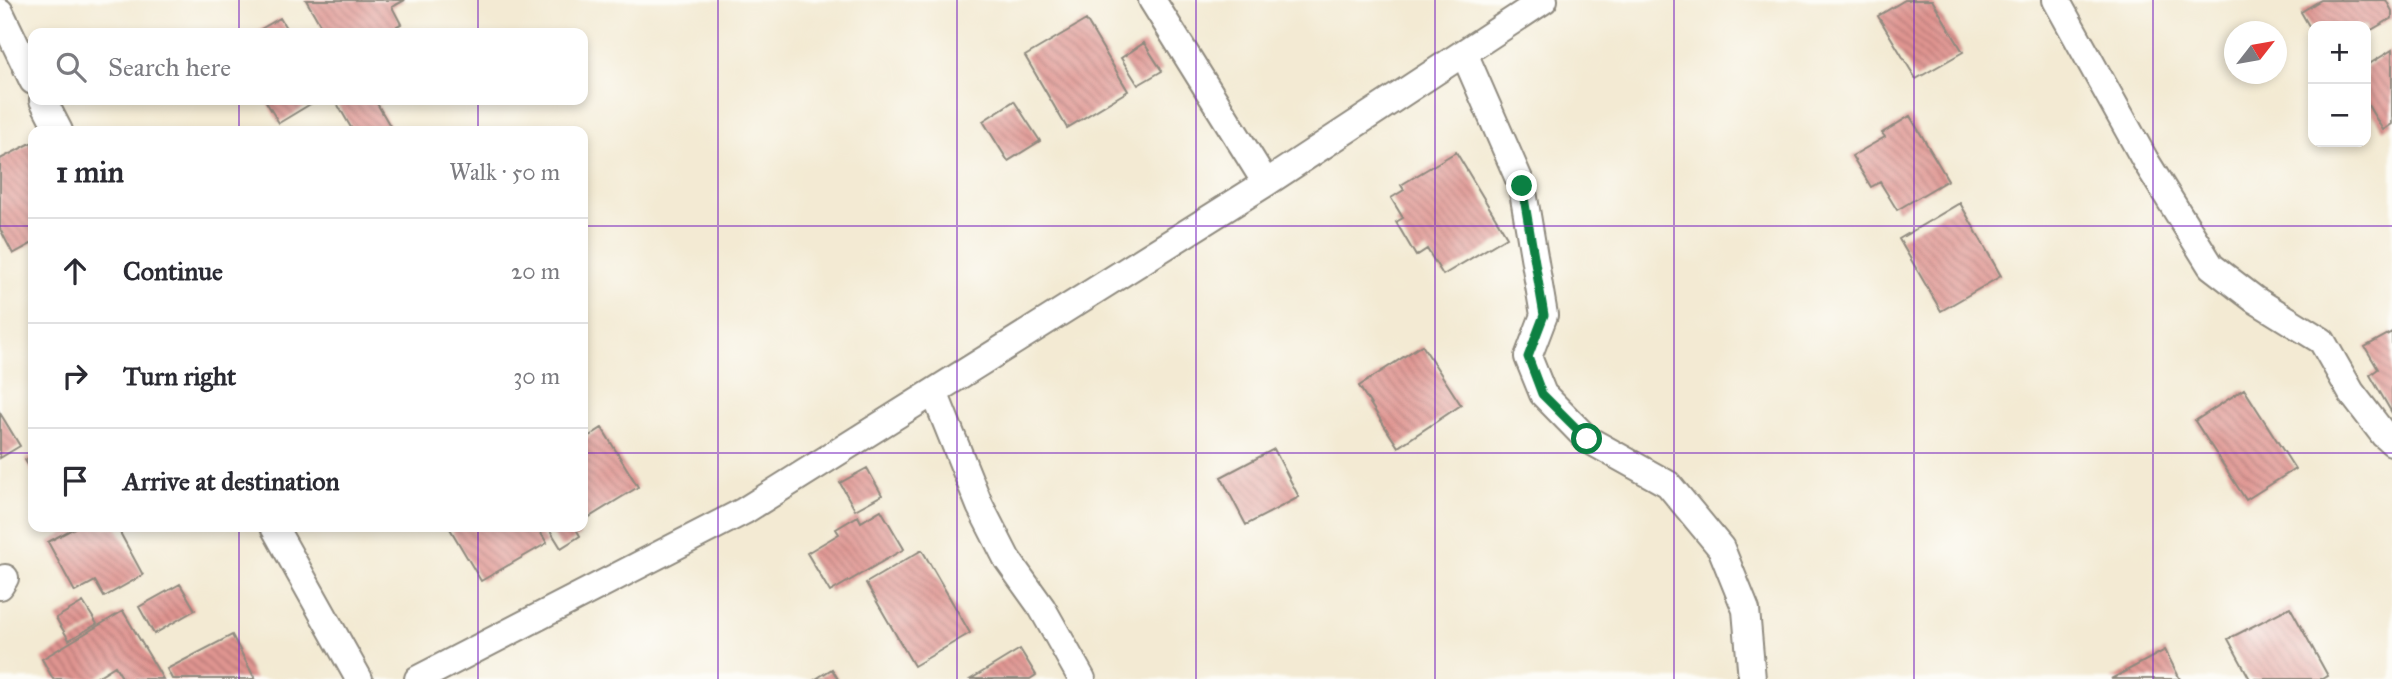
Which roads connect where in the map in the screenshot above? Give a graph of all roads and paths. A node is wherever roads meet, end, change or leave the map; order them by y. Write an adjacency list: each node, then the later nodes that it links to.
1 (1152, 0): 9 (street)
2 (1544, 0): 5 (street)
3 (2056, 0): 11 (street)
4 (0, 12): 6 (street)
5 (1464, 53): 9 (street); 16 (street)
6 (28, 71)
7 (46, 105): 8 (street)
8 (57, 126)
9 (1266, 183): 10 (street)
10 (934, 392): 14 (street); 15 (street)
11 (2392, 442)
12 (277, 532): 13 (street)
13 (359, 679)
14 (418, 679)
15 (1082, 679)
16 (1752, 679)

